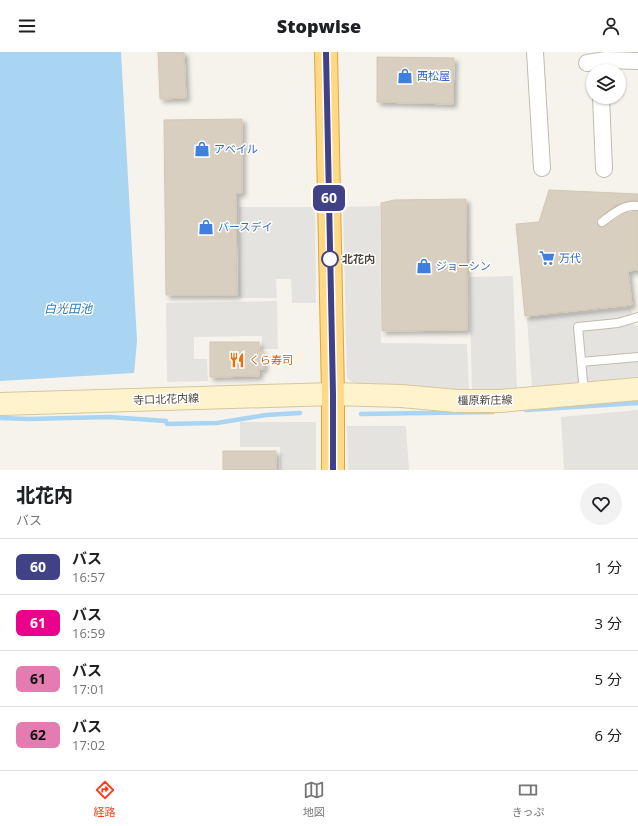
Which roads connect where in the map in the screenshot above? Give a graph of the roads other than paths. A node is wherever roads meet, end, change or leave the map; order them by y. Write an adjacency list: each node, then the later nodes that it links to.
1 (326, 52): 14 (highway)
2 (535, 52): 6 (street)
3 (638, 61): 4 (street)
4 (600, 62)
5 (601, 104): 7 (street)
6 (542, 168)
7 (604, 169)
8 (638, 206): 9 (lane)
9 (602, 222)
10 (638, 318): 12 (lane)
11 (638, 357): 12 (lane)
12 (581, 362): 15 (lane)
13 (638, 389): 15 (main road, 橿原新庄線)
14 (333, 394): 15 (main road, 橿原新庄線); 16 (main road, 寺口北花内線); 17 (highway)
15 (584, 394)
16 (0, 404)
17 (333, 470)

